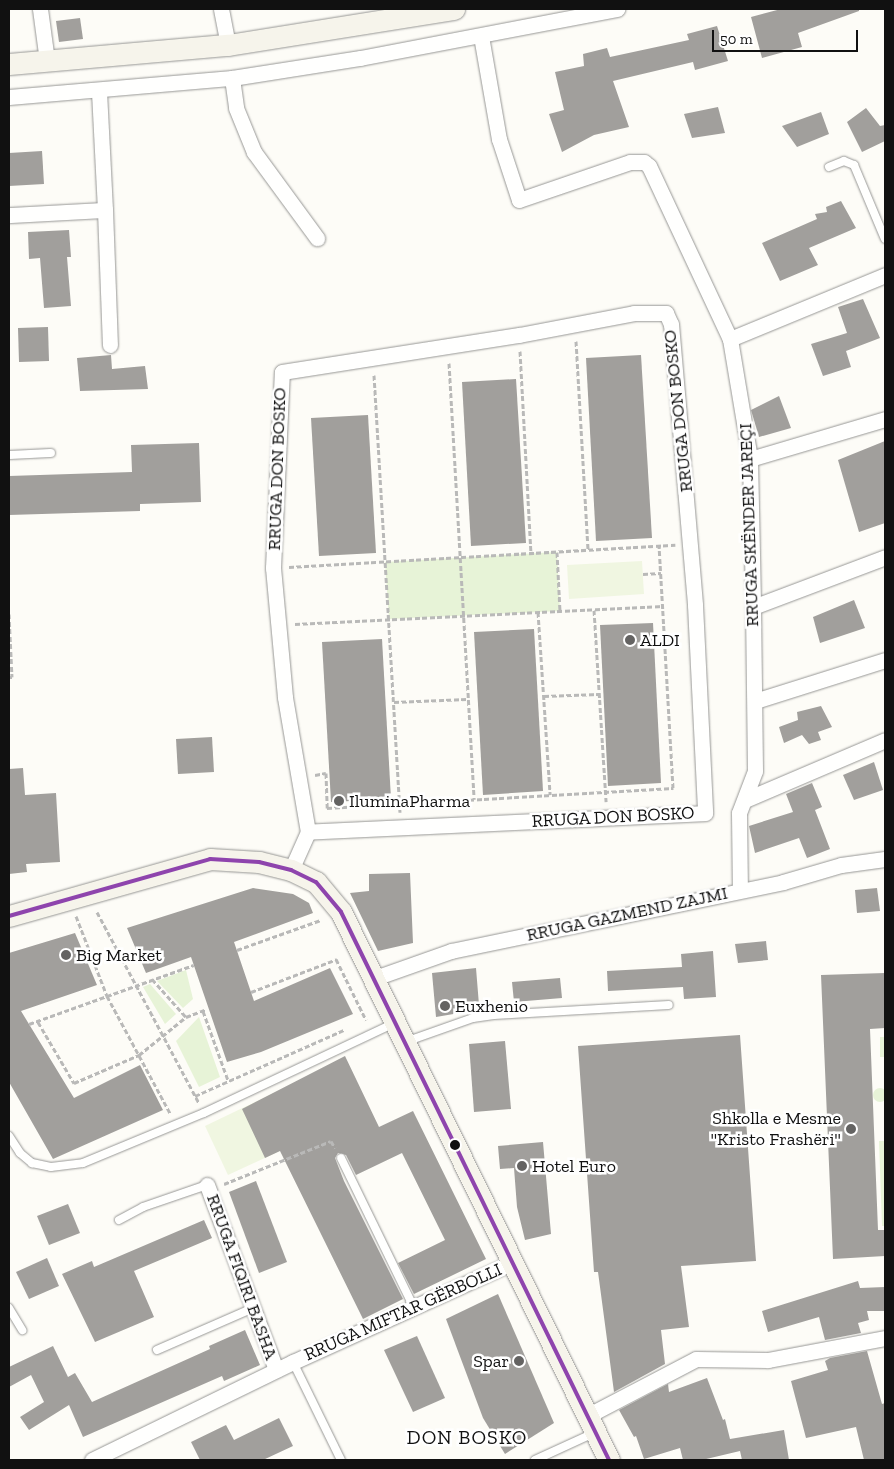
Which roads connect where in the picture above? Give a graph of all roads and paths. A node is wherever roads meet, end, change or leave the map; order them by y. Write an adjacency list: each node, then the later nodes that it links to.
1 (40, 9): 7 (street)
2 (220, 9): 6 (street)
3 (454, 9): 6 (main road)
4 (617, 9): 5 (street)
5 (481, 36): 9 (street); 20 (street, RRUGA SKËNDER JAREÇI)
6 (228, 44): 7 (main road)
7 (47, 61): 8 (main road)
8 (9, 64)
9 (232, 78): 10 (street); 15 (street)
10 (99, 91): 11 (street); 13 (street)
11 (9, 98)
12 (829, 167): 16 (lane)
13 (105, 210): 14 (street); 21 (street)
14 (9, 215)
15 (317, 238)
16 (885, 239)
17 (885, 275): 20 (street)
18 (575, 324): 19 (street, RRUGA DON BOSKO); 28 (street, RRUGA DON BOSKO); 30 (path)
19 (519, 335): 22 (street, RRUGA DON BOSKO); 32 (path)
20 (730, 339): 27 (street, RRUGA SKËNDER JAREÇI)
21 (110, 345)
22 (448, 346): 23 (street, RRUGA DON BOSKO); 34 (path)
23 (373, 359): 35 (path); 36 (street, RRUGA DON BOSKO)
24 (885, 419): 27 (street)
25 (51, 453): 26 (lane)
26 (9, 455)
27 (750, 459): 40 (street, RRUGA SKËNDER JAREÇI)
28 (690, 544): 29 (path); 62 (street, RRUGA DON BOSKO)
29 (659, 546): 30 (path); 37 (path)
30 (588, 550): 31 (path)
31 (557, 552): 32 (path); 42 (path)
32 (531, 553): 34 (path)
33 (885, 557): 40 (street)
34 (458, 558): 35 (path); 45 (path)
35 (385, 562): 36 (path); 46 (path)
36 (273, 568): 47 (street, RRUGA DON BOSKO)
37 (661, 573): 38 (path); 39 (path)
38 (643, 574)
39 (664, 606): 41 (path); 56 (path)
40 (754, 607): 53 (street, RRUGA SKËNDER JAREÇI)
41 (594, 610): 42 (path); 50 (path)
42 (560, 611): 43 (path)
43 (538, 612): 45 (path); 51 (path)
44 (9, 614): 49 (path)
45 (462, 616): 46 (path); 52 (path)
46 (389, 619): 47 (path); 54 (path)
47 (277, 624): 64 (street, RRUGA DON BOSKO)
48 (885, 660): 53 (street)
49 (9, 677)
50 (599, 694): 51 (path); 56 (path)
51 (544, 696): 57 (path)
52 (467, 699): 54 (path); 58 (path)
53 (755, 701): 59 (street, RRUGA SKËNDER JAREÇI)
54 (394, 702): 60 (path)
55 (885, 740): 59 (street)
56 (605, 792): 57 (path); 62 (path)
57 (550, 795): 58 (path)
58 (474, 799): 60 (path)
59 (747, 799): 67 (street, RRUGA SKËNDER JAREÇI)
60 (400, 803): 61 (path); 63 (path)
61 (326, 808)
62 (607, 818): 63 (street, RRUGA DON BOSKO)
63 (401, 827): 64 (street, RRUGA DON BOSKO)
64 (308, 832): 66 (street)
65 (885, 859): 67 (street, RRUGA GAZMEND ZAJMI)
66 (291, 870): 68 (main road); 69 (main road)
67 (740, 890): 76 (street, RRUGA GAZMEND ZAJMI)
68 (78, 896): 70 (main road); 77 (path); 79 (path)
69 (340, 912): 71 (path); 72 (main road)
70 (9, 916)
71 (237, 950)
72 (359, 950): 73 (path); 76 (main road)
73 (336, 959): 78 (path); 83 (path)
74 (194, 965): 75 (path)
75 (152, 979): 77 (path); 81 (path)
76 (372, 979): 84 (main road)
77 (136, 985): 79 (path); 87 (path)
78 (251, 992)
79 (108, 996): 82 (path); 89 (path)
80 (670, 1005): 88 (lane)
81 (186, 1017): 87 (path); 90 (path)
82 (38, 1022): 85 (path); 89 (path)
83 (359, 1023)
84 (394, 1023): 88 (main road); 92 (lane)
85 (29, 1024)
86 (350, 1027): 90 (path)
87 (164, 1037): 89 (path); 91 (path)
88 (403, 1042): 98 (main road)
89 (139, 1055): 93 (path)
90 (228, 1080): 91 (path)
91 (195, 1096): 92 (path)
92 (204, 1112): 93 (lane)
93 (176, 1124): 94 (lane)
94 (9, 1136)
95 (340, 1158): 96 (path); 101 (lane)
96 (208, 1187): 97 (lane); 100 (street, RRUGA FIQIRI BASHA)
97 (119, 1220)
98 (513, 1262): 101 (street, RRUGA MIFTAR GËRBOLLI); 107 (main road)
99 (9, 1308): 102 (lane)
100 (253, 1308): 104 (lane); 106 (street, RRUGA FIQIRI BASHA)
101 (414, 1308): 105 (street, RRUGA MIFTAR GËRBOLLI)
102 (22, 1330)
103 (885, 1338): 107 (street)
104 (157, 1350)
105 (293, 1362): 106 (street, RRUGA MIFTAR GËRBOLLI); 109 (lane, RRUGA MIFTAR GËRBOLLI)
106 (276, 1370): 108 (street, RRUGA MIFTAR GËRBOLLI)
107 (591, 1424): 110 (lane); 111 (main road)
108 (92, 1460)
109 (341, 1460)
110 (534, 1460)
111 (609, 1460)

